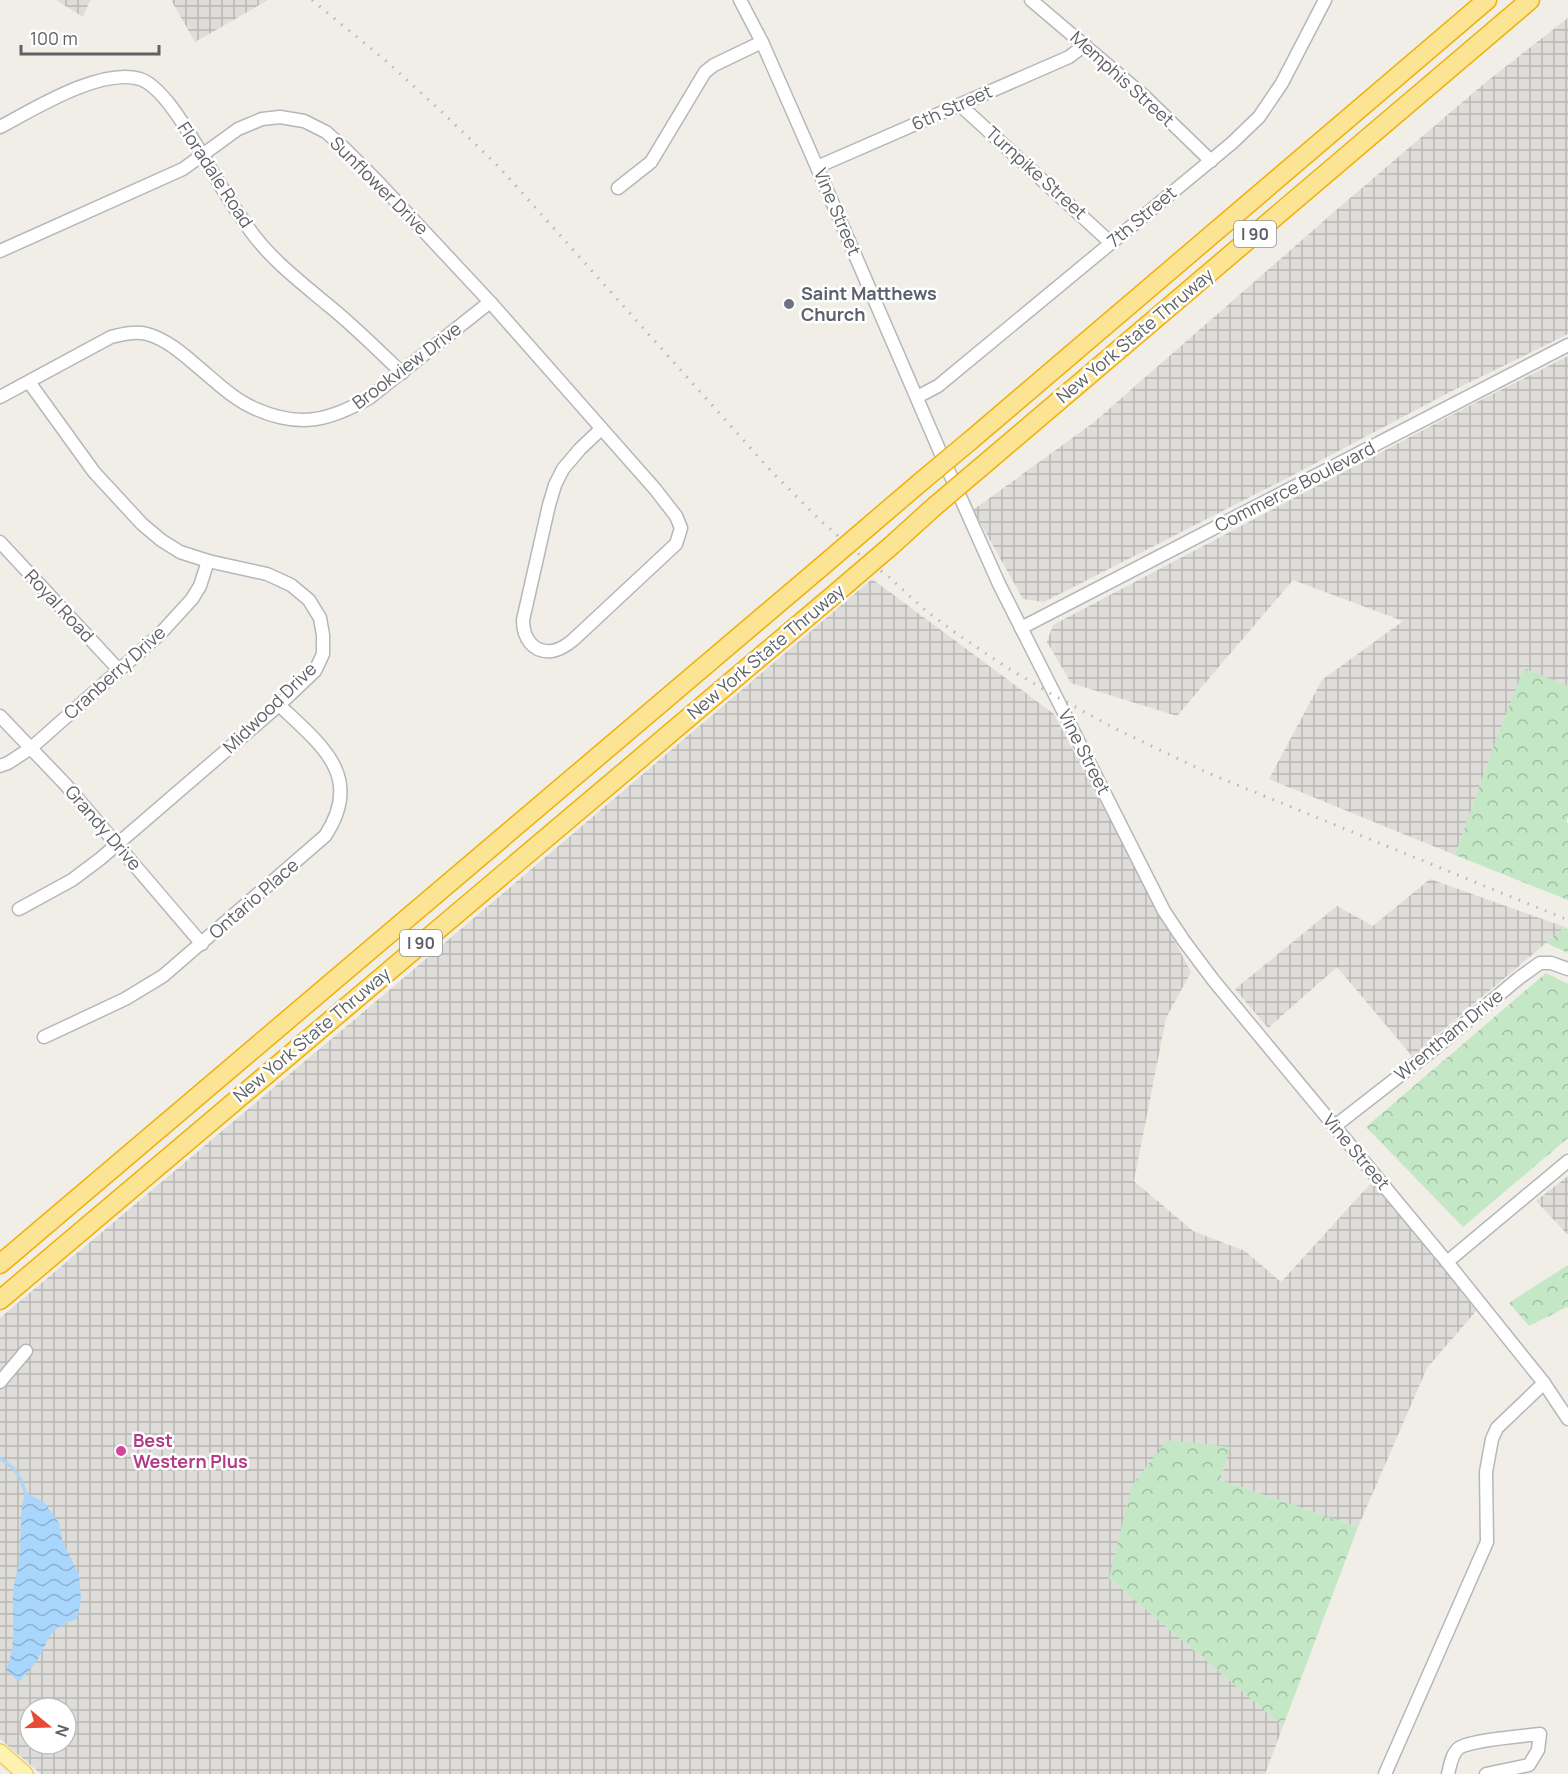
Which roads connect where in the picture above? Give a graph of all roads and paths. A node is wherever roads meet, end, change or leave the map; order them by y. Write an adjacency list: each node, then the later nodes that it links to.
1 (740, 0): 6 (street, Vine Street)
2 (1030, 0): 7 (street, Memphis Street)
3 (1325, 0): 11 (street, 7th Street)
4 (1487, 0): 39 (highway, New York State Thruway / I 90, bridge)
5 (1530, 0): 40 (highway, New York State Thruway / I 90, bridge)
6 (762, 42): 12 (street, Vine Street); 13 (street)
7 (1085, 45): 8 (street, 6th Street); 11 (street, Memphis Street)
8 (960, 105): 12 (street, 6th Street); 14 (street, Turnpike Street)
9 (0, 127): 10 (street, Floradale Road)
10 (202, 155): 15 (street, Sunflower Drive); 16 (street, Sunflower Drive); 18 (street, Floradale Road)
11 (1211, 160): 14 (street, 7th Street)
12 (818, 167): 21 (street, Vine Street)
13 (618, 188)
14 (1111, 243): 21 (street, 7th Street)
15 (0, 251)
16 (490, 302): 18 (street, Brookview Drive); 22 (street, Sunflower Drive)
17 (1568, 345): 25 (street, Commerce Boulevard)
18 (402, 373): 19 (street, Brookview Drive)
19 (29, 381): 20 (street, Brookview Drive); 24 (street, Midwood Drive)
20 (0, 397)
21 (917, 398): 25 (street, Vine Street)
22 (601, 429): 22 (street, Sunflower Drive)
23 (0, 542): 26 (street, Royal Road)
24 (208, 561): 26 (street, Cranberry Drive); 27 (street, Midwood Drive)
25 (1021, 628): 36 (street, Vine Street)
26 (119, 670): 29 (street, Cranberry Drive)
27 (279, 705): 31 (street, Midwood Drive); 33 (street, Ontario Place)
28 (0, 716): 29 (street, Grandy Drive)
29 (31, 747): 30 (street, Cranberry Drive); 31 (street, Grandy Drive)
30 (0, 766)
31 (116, 844): 32 (street, Midwood Drive); 33 (street, Grandy Drive)
32 (19, 909)
33 (201, 944): 35 (street, Ontario Place)
34 (1568, 969): 36 (street, Wrentham Drive)
35 (44, 1037)
36 (1335, 1126): 38 (street, Vine Street)
37 (1568, 1161): 38 (street)
38 (1448, 1262): 43 (street, Vine Street)
39 (0, 1263)
40 (0, 1300)
41 (26, 1350): 42 (street)
42 (0, 1382)
43 (1544, 1383): 44 (street, Vine Street); 47 (street)
44 (1568, 1419)
45 (0, 1752): 46 (main road)
46 (25, 1774)
47 (1385, 1774)
48 (1448, 1774): 49 (street)
49 (1486, 1774)

